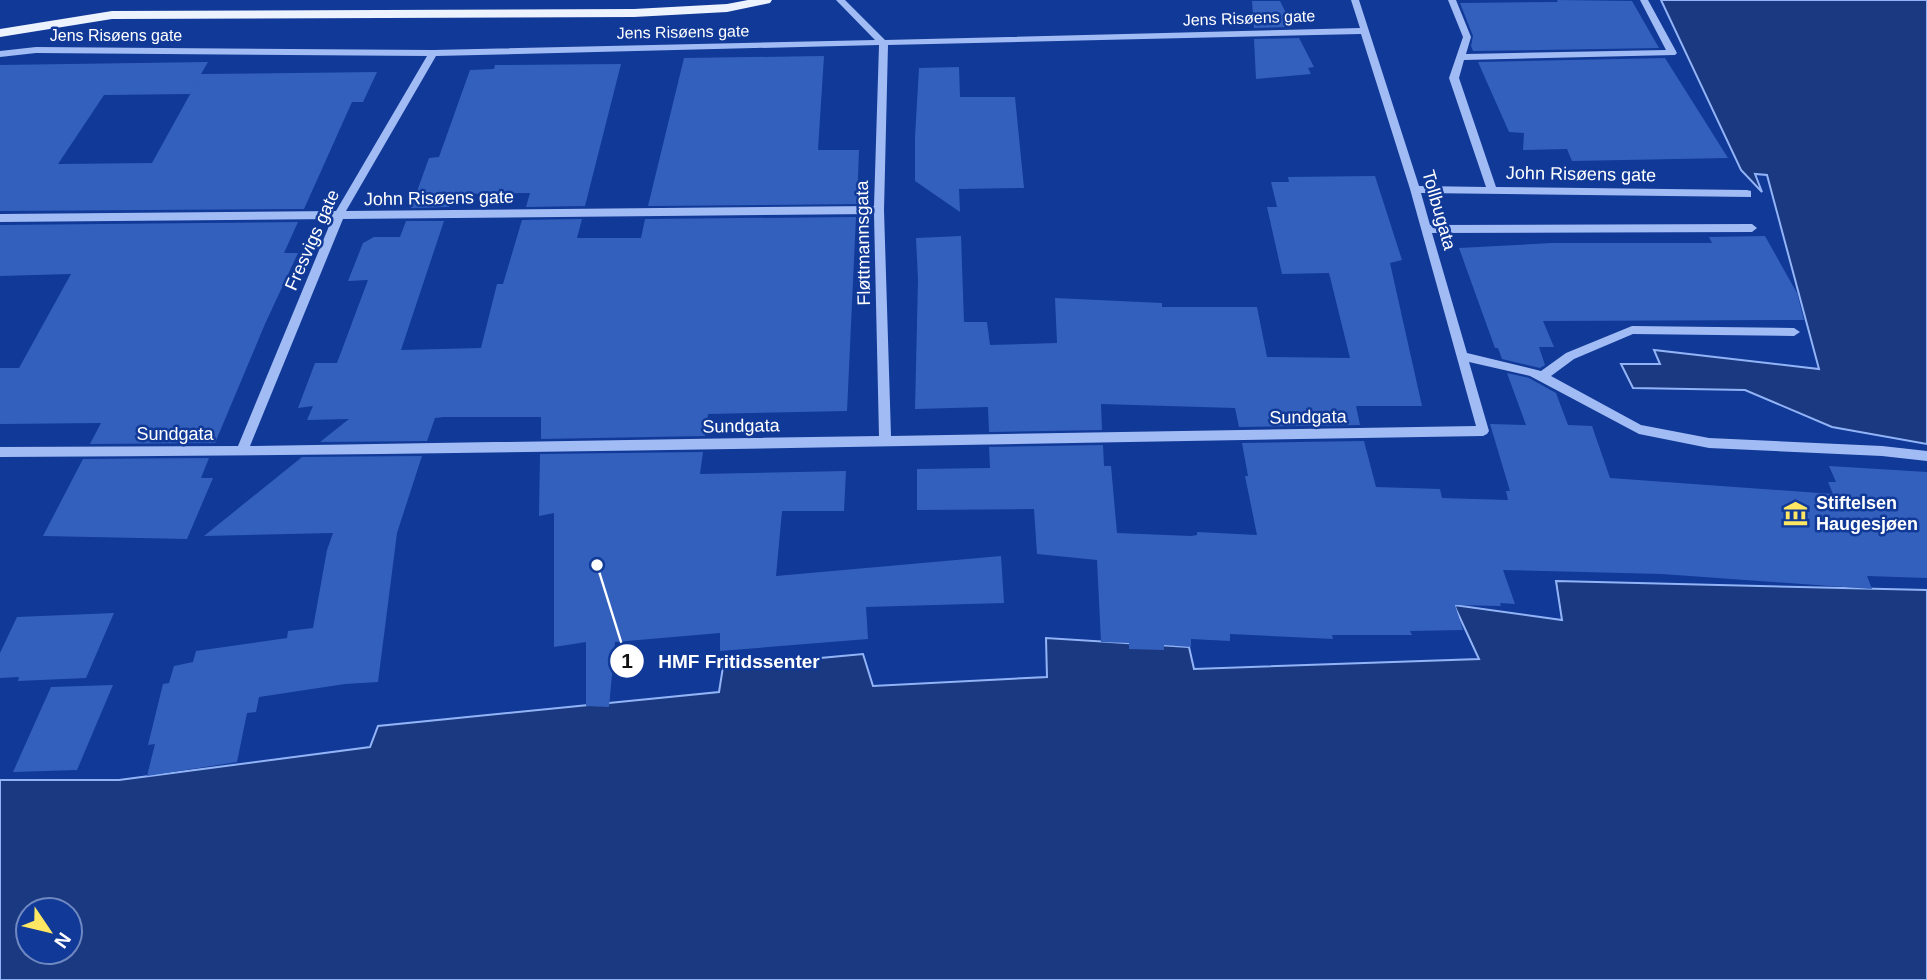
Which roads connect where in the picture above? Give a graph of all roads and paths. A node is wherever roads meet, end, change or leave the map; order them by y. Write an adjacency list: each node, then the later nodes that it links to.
1 (766, 0): 7 (main road)
2 (840, 0): 8 (street)
3 (1355, 0): 6 (street, Tollbugata)
4 (1452, 0): 11 (street)
5 (1644, 0): 11 (street)
6 (1366, 31): 8 (street, Jens Risøens gate); 12 (street, Tollbugata)
7 (0, 33)
8 (884, 44): 9 (street, Jens Risøens gate); 15 (street, Fløttmannsgata)
9 (433, 53): 10 (street, Jens Risøens gate); 16 (street, Fresvigs gate)
10 (0, 54)
11 (1461, 57): 13 (street)
12 (1415, 189): 13 (street, John Risøens gate); 19 (street, Tollbugata)
13 (1492, 190): 14 (street, John Risøens gate)
14 (1747, 194)
15 (879, 210): 16 (street, John Risøens gate); 24 (street, Fløttmannsgata)
16 (338, 217): 17 (street, John Risøens gate); 25 (street, Fresvigs gate)
17 (0, 218)
18 (1752, 228): 19 (street)
19 (1426, 229): 21 (street, Tollbugata)
20 (1794, 332): 22 (street)
21 (1461, 356): 22 (street); 23 (street, Tollbugata)
22 (1541, 377): 27 (street)
23 (1483, 431): 24 (street, Sundgata)
24 (885, 442): 25 (street, Sundgata)
25 (242, 451): 26 (street, Sundgata)
26 (0, 452)
27 (1927, 456)

